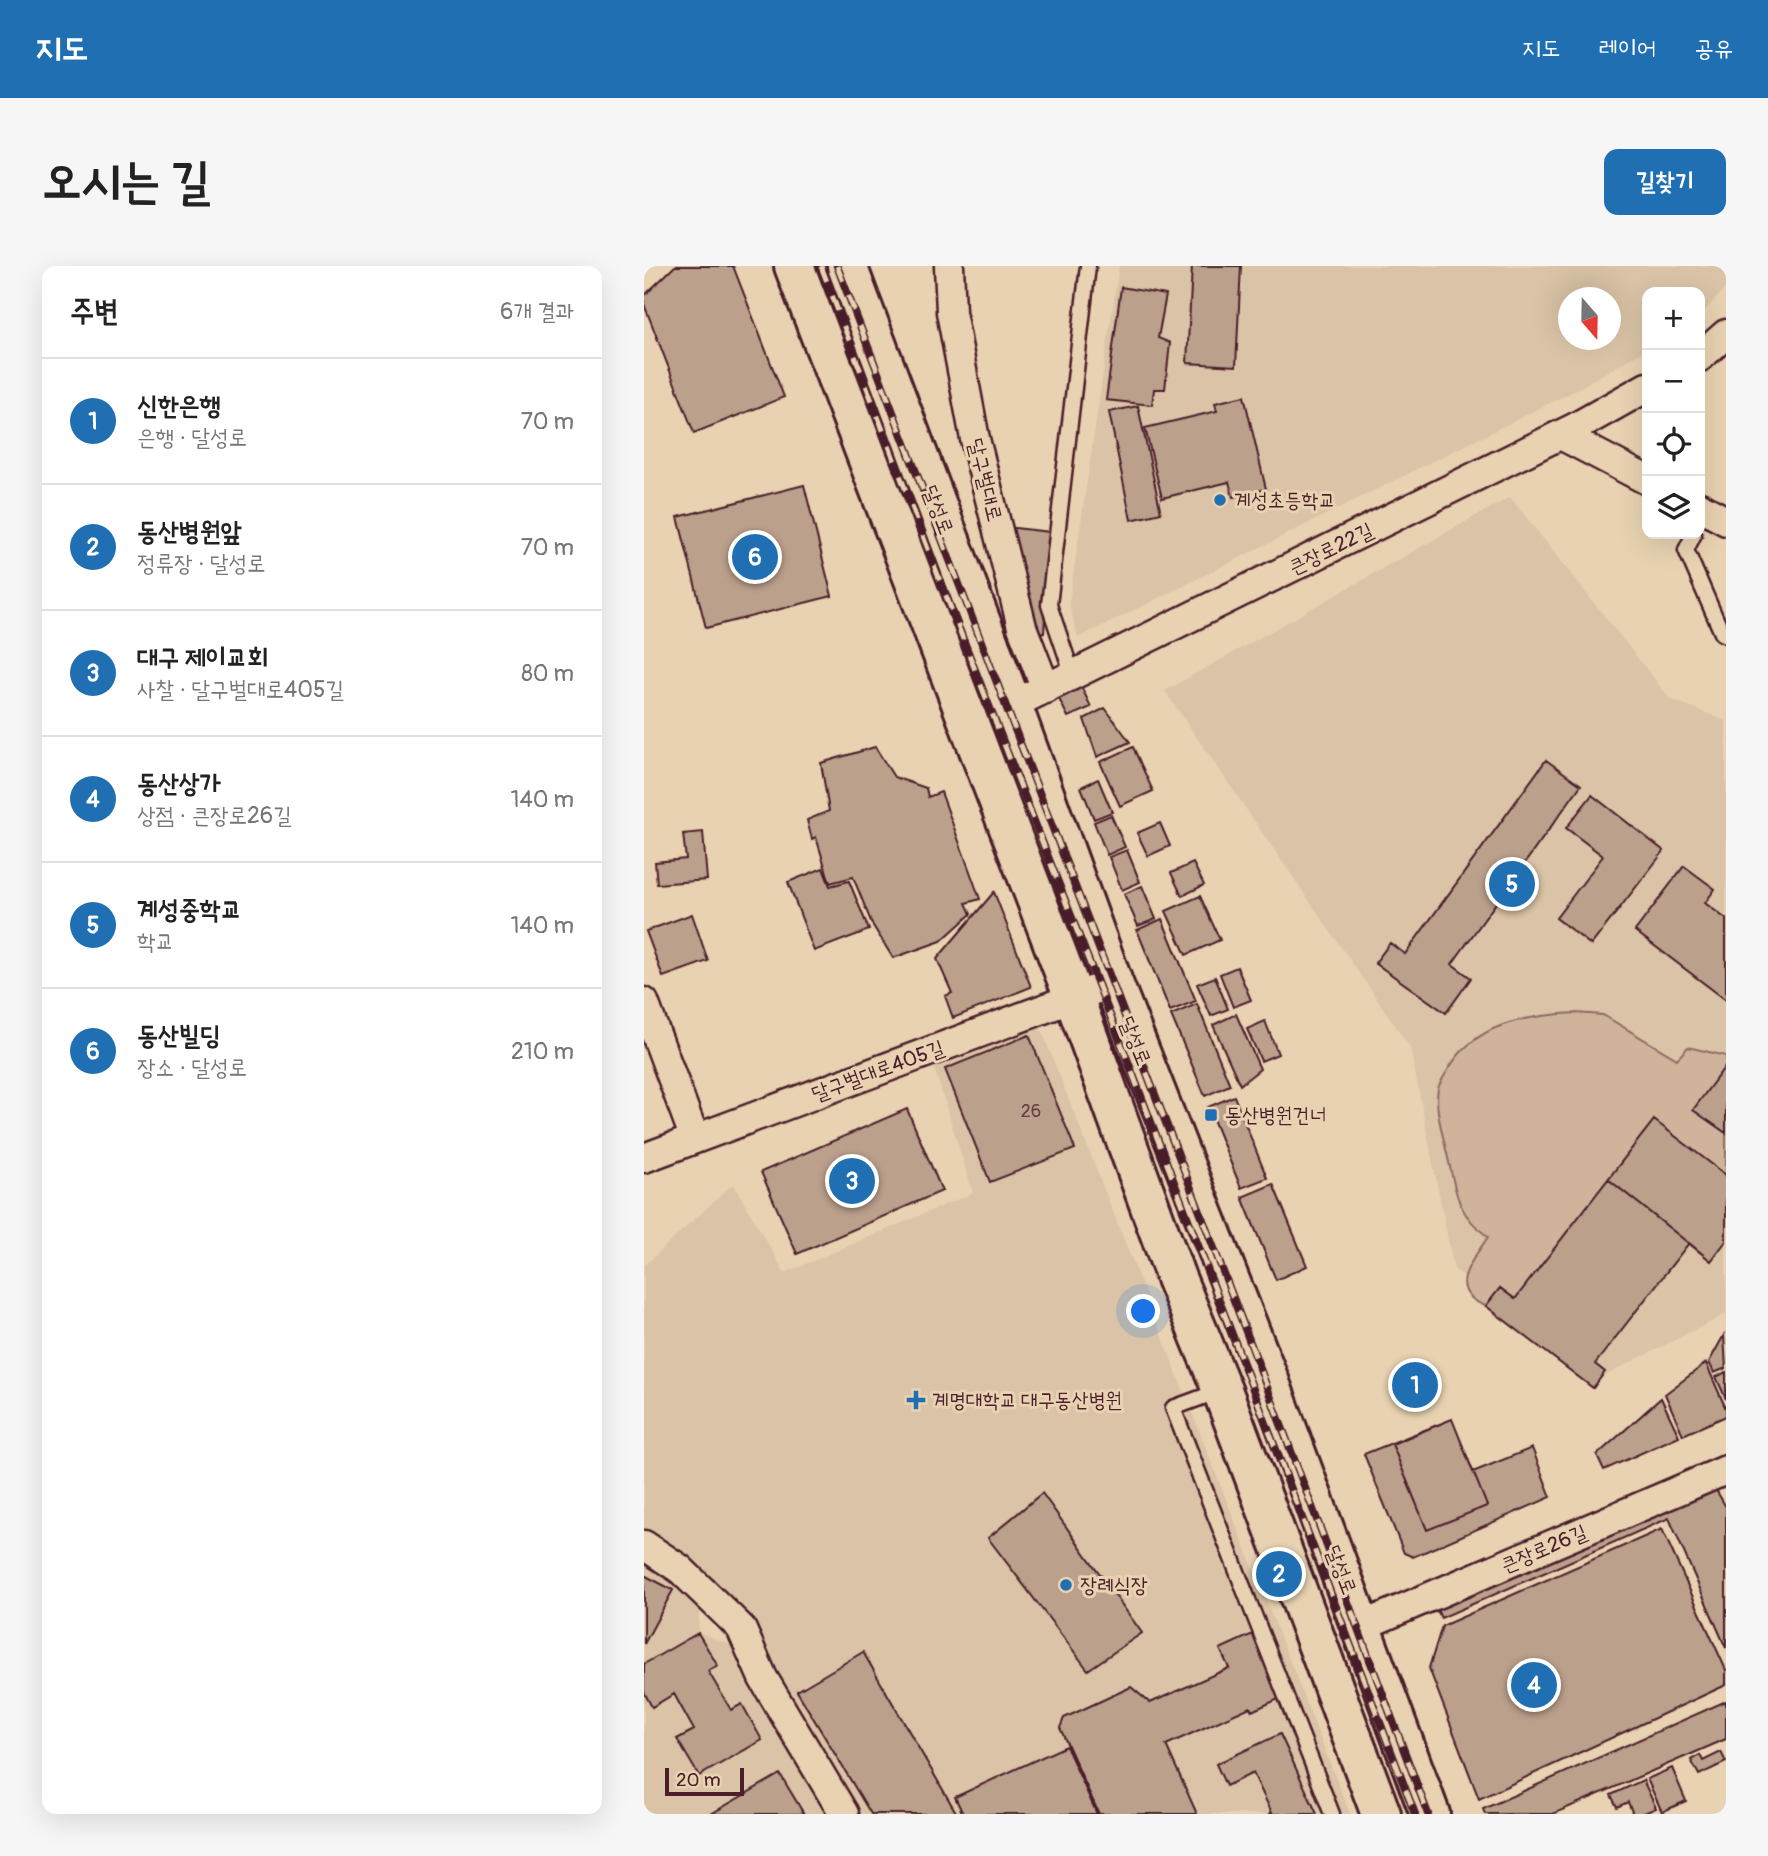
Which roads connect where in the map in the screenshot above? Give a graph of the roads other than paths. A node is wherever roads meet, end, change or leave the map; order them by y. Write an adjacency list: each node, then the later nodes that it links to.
1 (794, 266): 16 (main road)
2 (847, 266): 14 (main road, 달성로)
3 (949, 266): 13 (street, 달구벌대로)
4 (1088, 266): 12 (lane)
5 (1726, 334): 6 (street)
6 (1705, 353)
7 (1642, 390): 8 (street, 큰장로22길)
8 (1561, 435): 9 (street); 12 (street, 큰장로22길)
9 (1642, 477)
10 (1711, 519): 11 (lane)
11 (1726, 635)
12 (1073, 676): 13 (street, 큰장로22길)
13 (1046, 689): 14 (street, 큰장로22길)
14 (1012, 705): 15 (main road, 달성로)
15 (1112, 983): 16 (street, 달구벌대로405길); 23 (main road, 달성로)
16 (1074, 998): 18 (street, 달구벌대로405길); 20 (main road)
17 (644, 1002): 18 (street)
18 (695, 1139): 19 (street, 달구벌대로405길)
19 (644, 1158)
20 (1222, 1390): 25 (lane); 26 (main road)
21 (1726, 1470): 23 (street, 큰장로26길)
22 (644, 1545): 24 (street)
23 (1362, 1626): 27 (main road, 달성로)
24 (845, 1814)
25 (1332, 1814)
26 (1381, 1814)
27 (1430, 1814)

